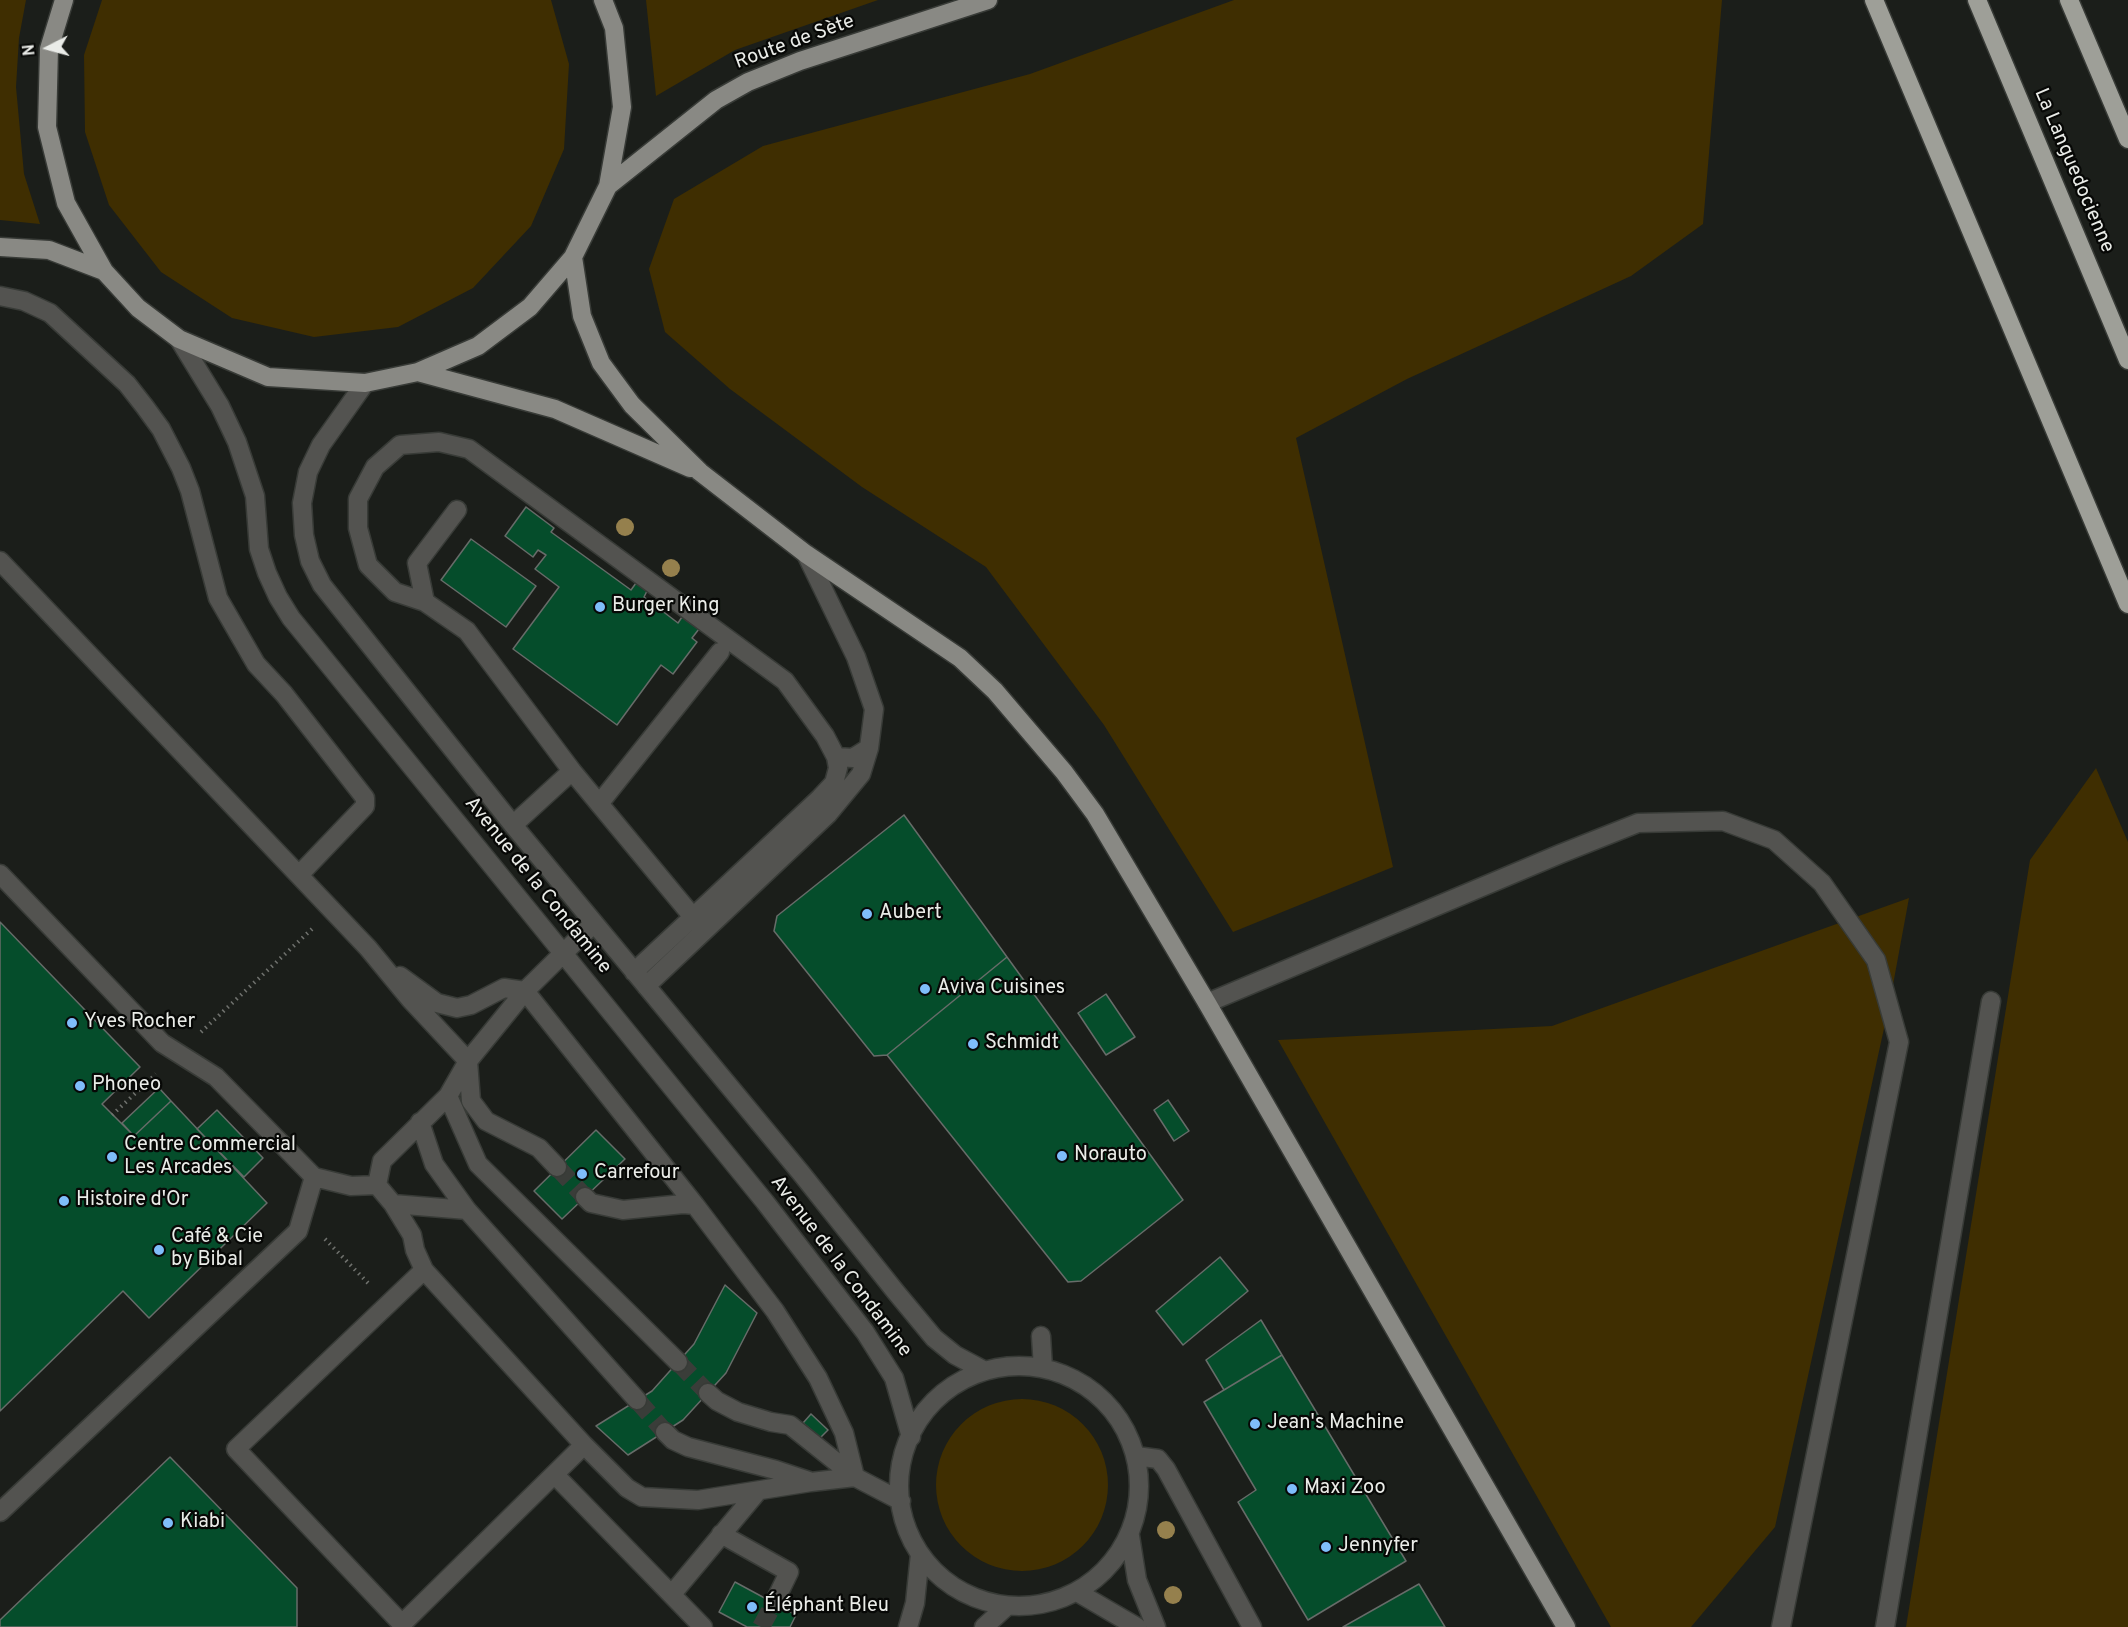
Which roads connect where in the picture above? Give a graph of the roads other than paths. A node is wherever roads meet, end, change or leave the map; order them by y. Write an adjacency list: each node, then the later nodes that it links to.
1 (64, 0): 11 (main road)
2 (603, 0): 8 (main road)
3 (988, 0): 8 (main road, Route de Sète)
4 (1874, 0): 22 (highway)
5 (1977, 0): 14 (highway, La Languedocienne)
6 (2069, 0): 7 (highway)
7 (2128, 139)
8 (608, 186): 10 (main road)
9 (0, 247): 11 (main road)
10 (573, 257): 15 (main road); 17 (main road)
11 (104, 271): 13 (main road)
12 (0, 296): 30 (street)
13 (179, 339): 16 (main road); 33 (street, Avenue de la Condamine)
14 (2128, 360)
15 (418, 372): 16 (main road); 17 (main road)
16 (365, 383): 28 (street, Avenue de la Condamine)
17 (700, 472): 19 (main road)
18 (457, 510): 21 (street)
19 (806, 554): 24 (street); 39 (main road)
20 (0, 561): 30 (street)
21 (425, 602): 25 (street); 26 (street)
22 (2128, 604)
23 (720, 652): 27 (street)
24 (869, 748): 25 (street); 36 (street)
25 (836, 757): 31 (street)
26 (572, 771): 27 (street); 28 (street)
27 (599, 804): 31 (street)
28 (513, 825): 32 (street, Avenue de la Condamine)
29 (0, 874): 44 (street)
30 (299, 875): 34 (street)
31 (693, 917): 35 (street)
32 (594, 923): 33 (street); 35 (street, Avenue de la Condamine)
33 (562, 953): 37 (street); 58 (street, Avenue de la Condamine)
34 (381, 962): 37 (street); 40 (street)
35 (634, 972): 36 (street, Avenue de la Condamine)
36 (646, 986): 54 (street, Avenue de la Condamine)
37 (525, 991): 40 (street); 48 (street)
38 (1991, 1001): 83 (street)
39 (1207, 1003): 81 (main road); 82 (street)
40 (468, 1061): 41 (street); 43 (street)
41 (448, 1096): 42 (street); 52 (street)
42 (420, 1122): 45 (street); 49 (street)
43 (557, 1167)
44 (314, 1177): 45 (street); 66 (street)
45 (378, 1185): 47 (street)
46 (585, 1197): 48 (street)
47 (393, 1204): 49 (street); 50 (street)
48 (694, 1205): 62 (street)
49 (466, 1210): 56 (street)
50 (424, 1270): 59 (street); 74 (street)
51 (1041, 1336): 53 (street)
52 (678, 1362)
53 (1043, 1368): 54 (street); 60 (street)
54 (985, 1371): 58 (street)
55 (708, 1393): 62 (street)
56 (637, 1400)
57 (665, 1432): 63 (street)
58 (911, 1437): 65 (street)
59 (584, 1445): 61 (street); 64 (street)
60 (1136, 1456): 68 (street); 80 (street)
61 (555, 1475): 71 (street); 74 (street)
62 (855, 1477): 63 (street); 65 (street)
63 (812, 1482): 64 (street)
64 (758, 1491): 67 (street)
65 (901, 1501): 69 (street)
66 (0, 1512)
67 (721, 1534): 71 (street); 72 (street)
68 (1130, 1536): 70 (street); 79 (street)
69 (920, 1554): 73 (street); 76 (street)
70 (1077, 1592): 73 (street); 78 (street)
71 (672, 1594): 75 (street)
72 (774, 1603)
73 (1006, 1606): 77 (street)
74 (402, 1626)
75 (704, 1627)
76 (908, 1627)
77 (984, 1627)
78 (1137, 1627)
79 (1156, 1627)
80 (1252, 1627)
81 (1566, 1627)
82 (1781, 1627)
83 (1885, 1627)

